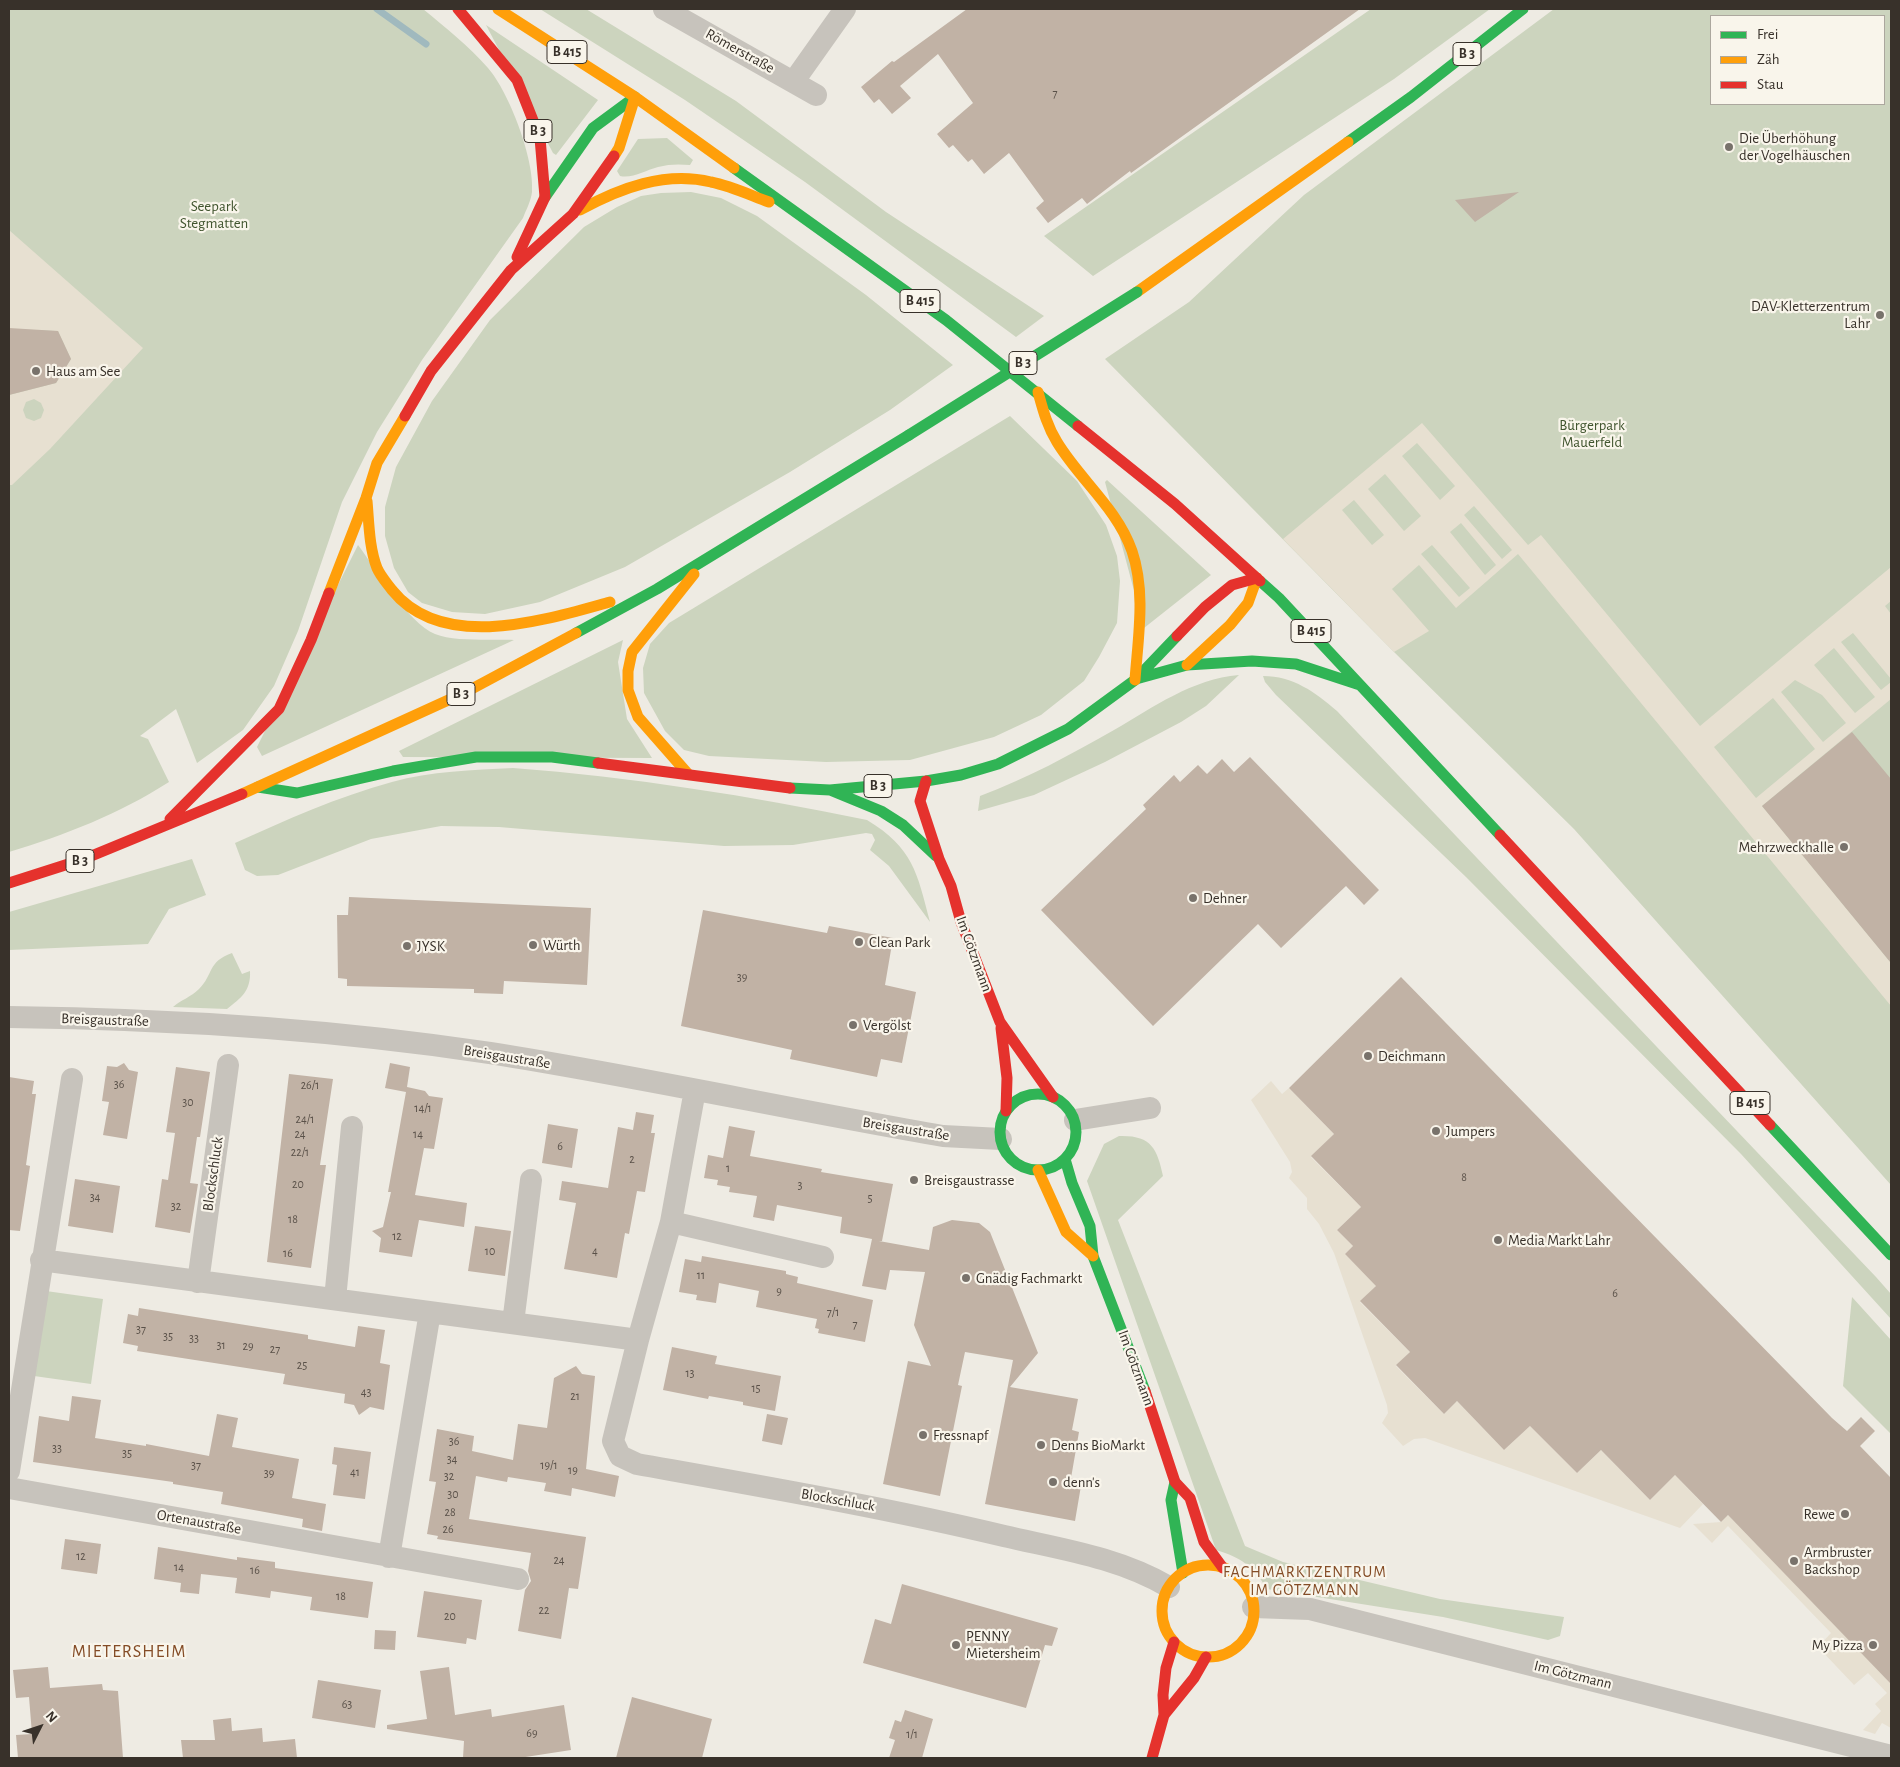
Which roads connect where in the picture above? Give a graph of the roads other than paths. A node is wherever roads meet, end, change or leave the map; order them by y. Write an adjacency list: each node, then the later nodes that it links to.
1 (458, 9): 9 (main road, B 3)
2 (498, 9): 8 (main road, B 415)
3 (664, 9): 6 (street, Römerstraße)
4 (845, 9): 6 (street)
5 (1523, 9): 15 (main road, B 3, bridge)
6 (794, 81): 7 (street, Römerstraße)
7 (816, 94)
8 (635, 97): 9 (main road, B 3); 10 (main road, B 3); 11 (main road, B 415)
9 (545, 197): 12 (main road, B 3)
10 (573, 214): 11 (main road, B 3); 12 (main road, B 3)
11 (801, 214): 13 (main road, B 415)
12 (511, 270): 14 (main road, B 3)
13 (1038, 392): 16 (main road, B 415); 19 (main road, B 3)
14 (366, 498): 17 (main road, B 3); 26 (main road, B 3)
15 (705, 561): 17 (main road, B 3); 21 (main road, B 3)
16 (1257, 578): 18 (main road, B 3); 19 (main road, B 3); 20 (main road, B 415)
17 (657, 589): 23 (main road, B 3)
18 (1187, 665): 19 (main road, B 3); 20 (main road, B 3)
19 (1135, 680): 22 (main road, B 3)
20 (1362, 686): 46 (main road, B 415)
21 (688, 774): 23 (main road, B 3); 24 (main road, B 3)
22 (926, 781): 24 (main road, B 3); 25 (main road); 28 (main road)
23 (258, 787): 26 (main road, B 3)
24 (830, 790): 28 (main road, B 3)
25 (933, 794)
26 (162, 828): 29 (main road, B 3)
27 (945, 840): 30 (main road)
28 (939, 859): 30 (main road, B 3)
29 (9, 882)
30 (951, 886): 32 (main road, Im Götzmann)
31 (9, 1017): 35 (street, Breisgaustraße)
32 (1000, 1022): 36 (main road, Im Götzmann); 38 (main road, Im Götzmann)
33 (228, 1065): 52 (street, Blockschluck)
34 (72, 1079): 50 (street)
35 (695, 1090): 41 (street, Breisgaustraße); 45 (street, Blockschluck)
36 (1053, 1097): 38 (main road); 39 (main road, Im Götzmann)
37 (1150, 1108): 39 (street)
38 (1006, 1111): 41 (main road, Im Götzmann)
39 (1075, 1120): 42 (main road)
40 (352, 1127): 53 (street)
41 (1001, 1139): 43 (main road)
42 (1065, 1159): 43 (main road); 48 (main road, Im Götzmann)
43 (1038, 1170): 48 (main road, Im Götzmann)
44 (531, 1180): 55 (street)
45 (671, 1222): 49 (street); 56 (street, Blockschluck)
46 (1879, 1242): 47 (main road, B 415); 51 (main road)
47 (1891, 1255)
48 (1093, 1256): 58 (main road, Im Götzmann)
49 (824, 1257)
50 (42, 1260): 52 (street); 57 (street)
51 (1891, 1265)
52 (198, 1282): 53 (street)
53 (335, 1299): 54 (street)
54 (430, 1312): 55 (street); 60 (street)
55 (513, 1323): 56 (street)
56 (638, 1340): 63 (street, Blockschluck)
57 (9, 1472)
58 (1175, 1482): 61 (main road, Im Götzmann); 63 (main road, Im Götzmann)
59 (9, 1488): 60 (street, Ortenaustraße)
60 (389, 1556): 62 (street, Ortenaustraße)
61 (1223, 1568): 63 (main road); 64 (main road, Im Götzmann)
62 (518, 1579)
63 (1176, 1580): 65 (main road, Im Götzmann)
64 (1253, 1608): 66 (main road); 68 (street, Im Götzmann)
65 (1174, 1642): 66 (main road); 67 (main road)
66 (1206, 1657): 67 (main road)
67 (1164, 1715): 69 (main road)
68 (1891, 1756)
69 (1152, 1758)

